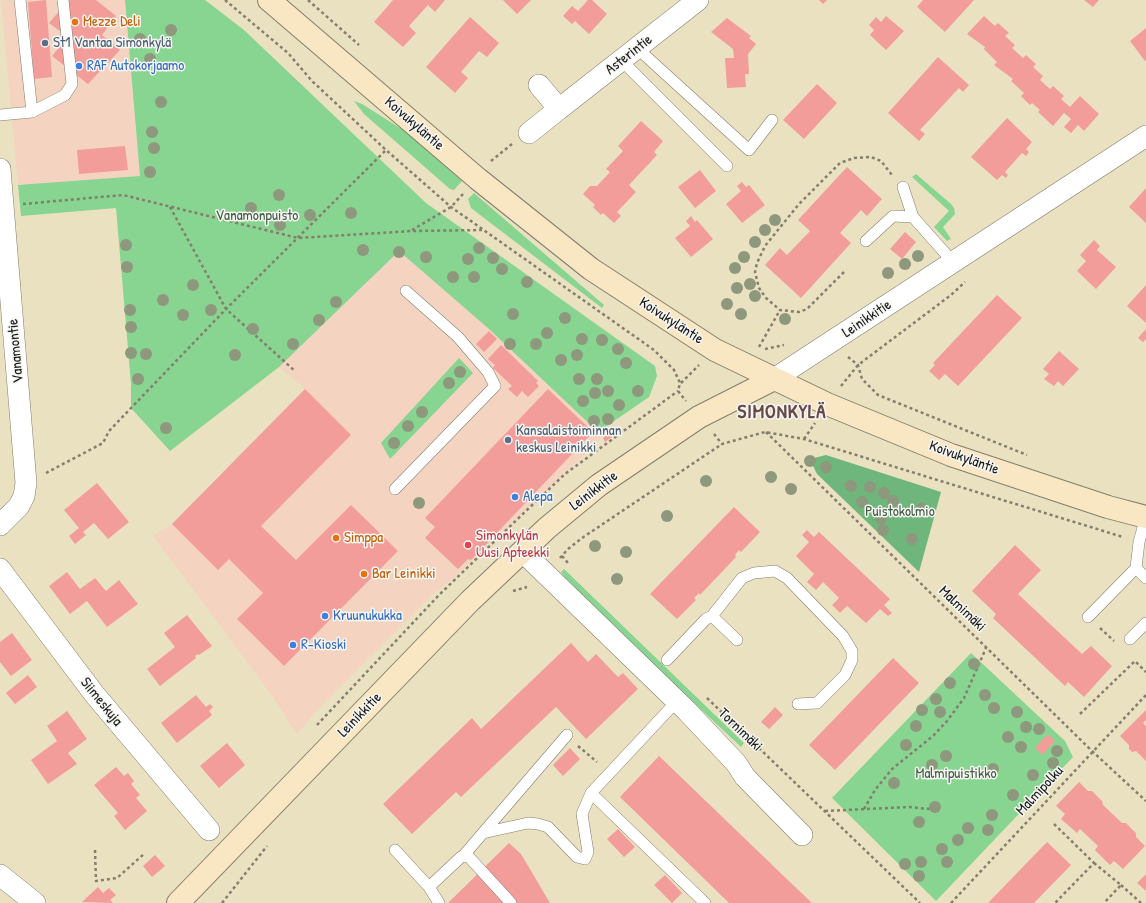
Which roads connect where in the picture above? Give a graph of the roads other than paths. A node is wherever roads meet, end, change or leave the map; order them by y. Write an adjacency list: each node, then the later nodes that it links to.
1 (20, 0): 9 (lane)
2 (63, 0): 9 (lane)
3 (269, 0): 22 (main road, Koivukyläntie)
4 (698, 0): 5 (street, Asterintie)
5 (638, 49): 6 (street, Asterintie); 11 (lane)
6 (622, 61): 8 (street, Asterintie); 14 (lane)
7 (539, 85): 8 (street)
8 (559, 110): 12 (street, Asterintie)
9 (32, 112): 10 (lane)
10 (0, 115)
11 (772, 120)
12 (529, 133)
13 (1146, 136): 19 (street, Leinikkitie)
14 (727, 166)
15 (0, 169): 21 (street, Vanamontie)
16 (903, 188): 17 (lane)
17 (913, 217): 18 (lane); 19 (lane)
18 (866, 241)
19 (952, 262): 22 (street, Leinikkitie)
20 (406, 291): 23 (lane)
21 (7, 322): 25 (street, Vanamontie)
22 (774, 379): 24 (main road, Koivukyläntie); 26 (main road, Leinikkitie)
23 (395, 489)
24 (1146, 517): 27 (lane)
25 (0, 524)
26 (523, 552): 36 (street, Tornimäki); 48 (main road, Leinikkitie)
27 (1136, 568): 29 (lane); 31 (lane)
28 (0, 569): 40 (street, Siimeskuja)
29 (1146, 578)
30 (712, 616): 34 (lane); 35 (lane); 37 (lane)
31 (1088, 617)
32 (1146, 623): 33 (lane)
33 (1130, 639)
34 (737, 640)
35 (667, 660)
36 (677, 701): 39 (lane); 42 (street, Tornimäki)
37 (798, 704)
38 (567, 735): 41 (lane)
39 (591, 793): 41 (lane); 51 (lane)
40 (209, 830)
41 (483, 833): 44 (lane)
42 (802, 835)
43 (395, 850): 46 (lane)
44 (464, 855): 46 (lane); 50 (lane)
45 (0, 875): 47 (street)
46 (429, 888): 49 (lane)
47 (34, 903)
48 (178, 903)
49 (439, 903)
50 (511, 903)
51 (705, 903)

